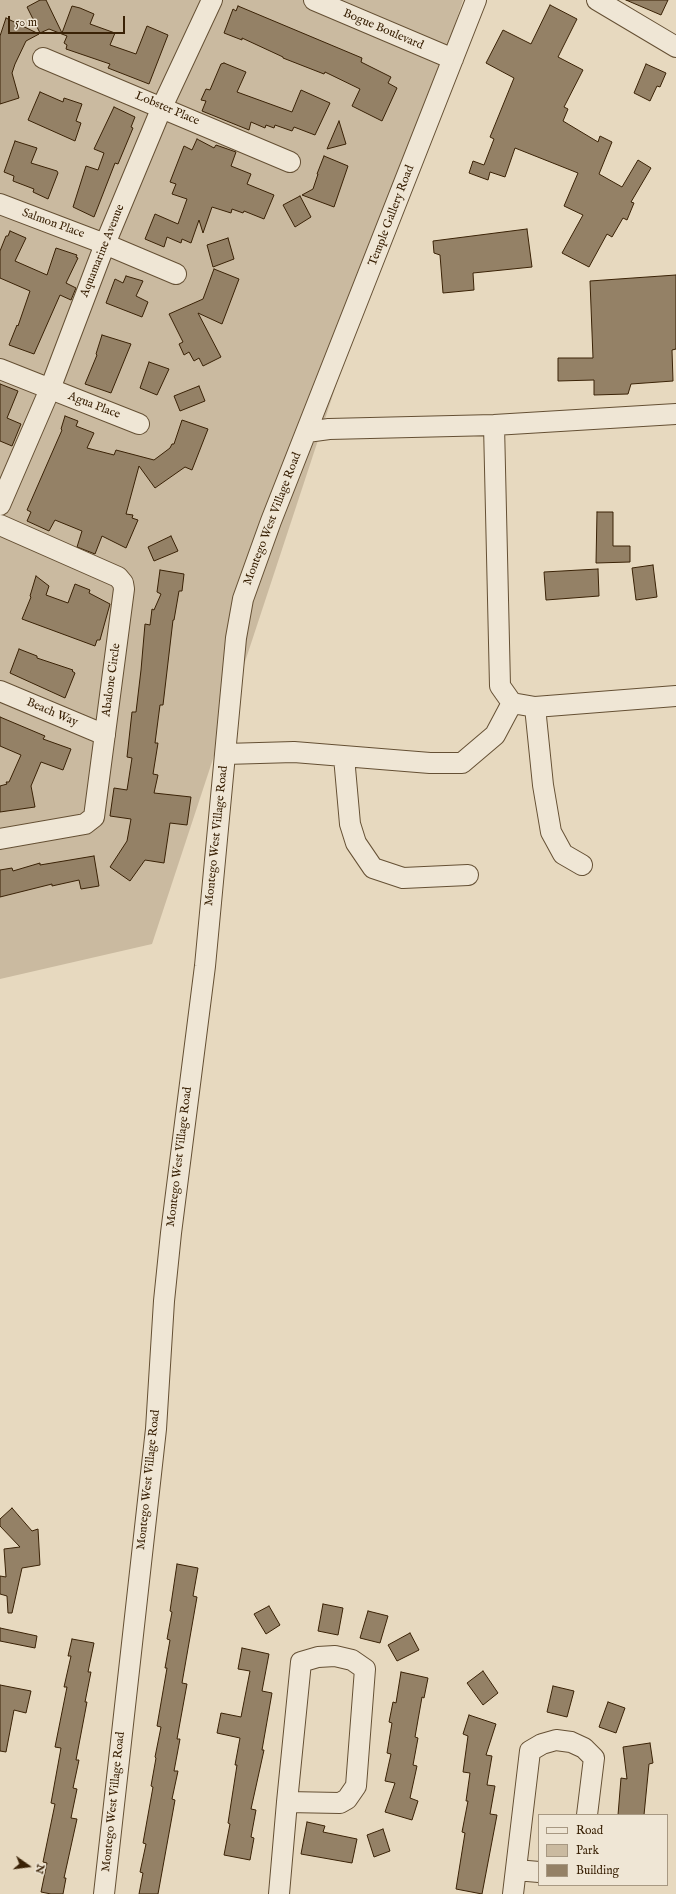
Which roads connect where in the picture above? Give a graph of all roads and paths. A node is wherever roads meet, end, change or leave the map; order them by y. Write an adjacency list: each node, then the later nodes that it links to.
1 (212, 0): 8 (street, Aquamarine Avenue)
2 (314, 0): 7 (street, Bogue Boulevard)
3 (476, 0): 7 (street, Temple Gallery Road)
4 (598, 0): 5 (street)
5 (676, 47)
6 (43, 58): 8 (street, Lobster Place)
7 (453, 60): 18 (street, Temple Gallery Road)
8 (162, 107): 9 (street, Lobster Place); 11 (street, Aquamarine Avenue)
9 (290, 162)
10 (0, 204): 11 (street, Salmon Place)
11 (105, 244): 12 (street, Salmon Place); 14 (street, Aquamarine Avenue)
12 (176, 274)
13 (0, 368): 14 (street, Agua Place)
14 (50, 389): 16 (street, Agua Place); 19 (street, Aquamarine Avenue)
15 (676, 414): 17 (street)
16 (139, 424)
17 (494, 425): 18 (street); 23 (street)
18 (307, 432): 26 (street, Montego West Village Road)
19 (0, 505)
20 (0, 525): 25 (street, Abalone Circle)
21 (0, 691): 25 (street, Beach Way)
22 (676, 696): 24 (street)
23 (512, 703): 24 (street); 27 (street)
24 (535, 707): 29 (street)
25 (105, 735): 28 (street, Abalone Circle)
26 (225, 754): 27 (street); 35 (street, Montego West Village Road)
27 (344, 756): 30 (street)
28 (0, 839)
29 (582, 865)
30 (468, 876)
31 (287, 1802): 31 (street); 36 (street)
32 (587, 1814): 33 (street)
33 (516, 1870): 34 (street); 37 (street)
34 (538, 1872)
35 (104, 1894)
36 (279, 1894)
37 (513, 1894)

